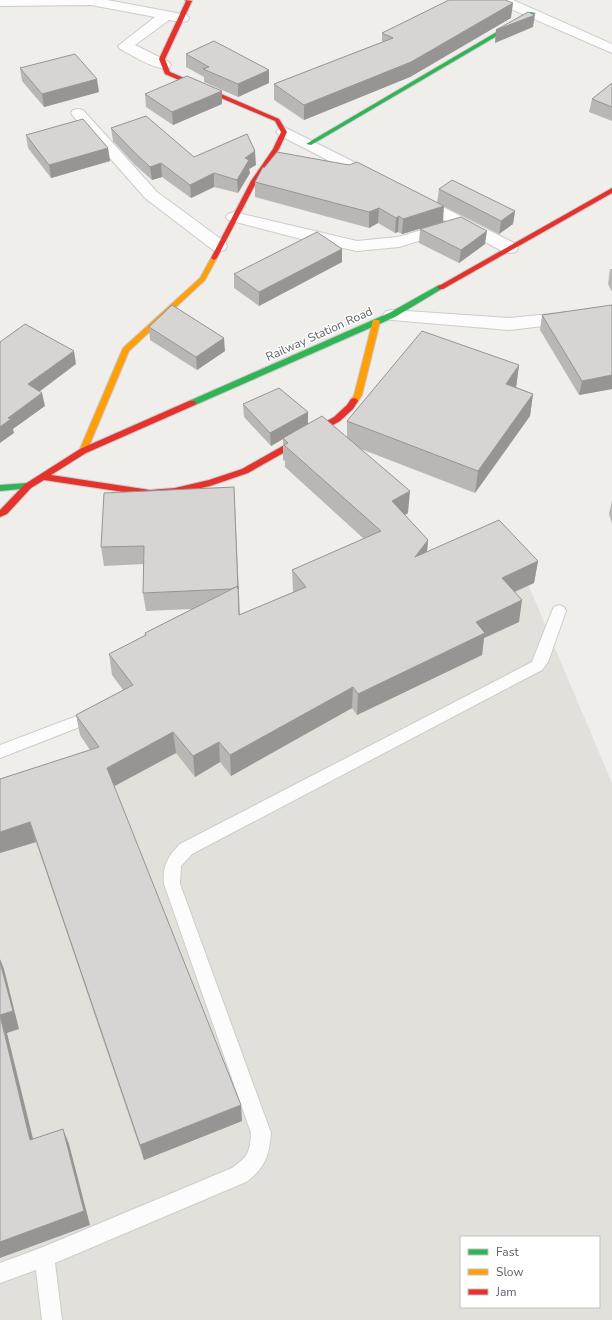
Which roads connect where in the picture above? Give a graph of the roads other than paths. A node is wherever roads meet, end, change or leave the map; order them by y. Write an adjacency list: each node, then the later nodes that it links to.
1 (188, 0): 6 (street)
2 (502, 0): 4 (street)
3 (0, 2): 5 (street)
4 (533, 13): 7 (street); 11 (street)
5 (165, 16): 6 (street); 8 (street)
6 (182, 18): 8 (street)
7 (612, 49)
8 (164, 65): 10 (street)
9 (78, 113): 15 (street)
10 (284, 132): 11 (street); 13 (street)
11 (309, 144): 14 (street)
12 (612, 190): 16 (street, Railway Station Road)
13 (234, 217): 14 (street); 15 (street)
14 (461, 223): 16 (street)
15 (219, 246): 20 (street)
16 (510, 248): 18 (street, Railway Station Road)
17 (612, 313): 18 (street)
18 (392, 315): 19 (street, Railway Station Road)
19 (376, 322): 20 (street, Railway Station Road); 21 (street)
20 (83, 452): 21 (street, Railway Station Road)
21 (44, 477): 22 (street, Railway Station Road)
22 (28, 486): 23 (street, Railway Station Road); 23 (street, Railway Station Road)
23 (4, 491): 24 (street, Railway Station Road)
24 (0, 514)
25 (559, 611): 28 (lane)
26 (90, 717): 27 (lane)
27 (0, 752)
28 (44, 1257): 29 (lane); 30 (lane)
29 (0, 1273)
30 (52, 1320)

